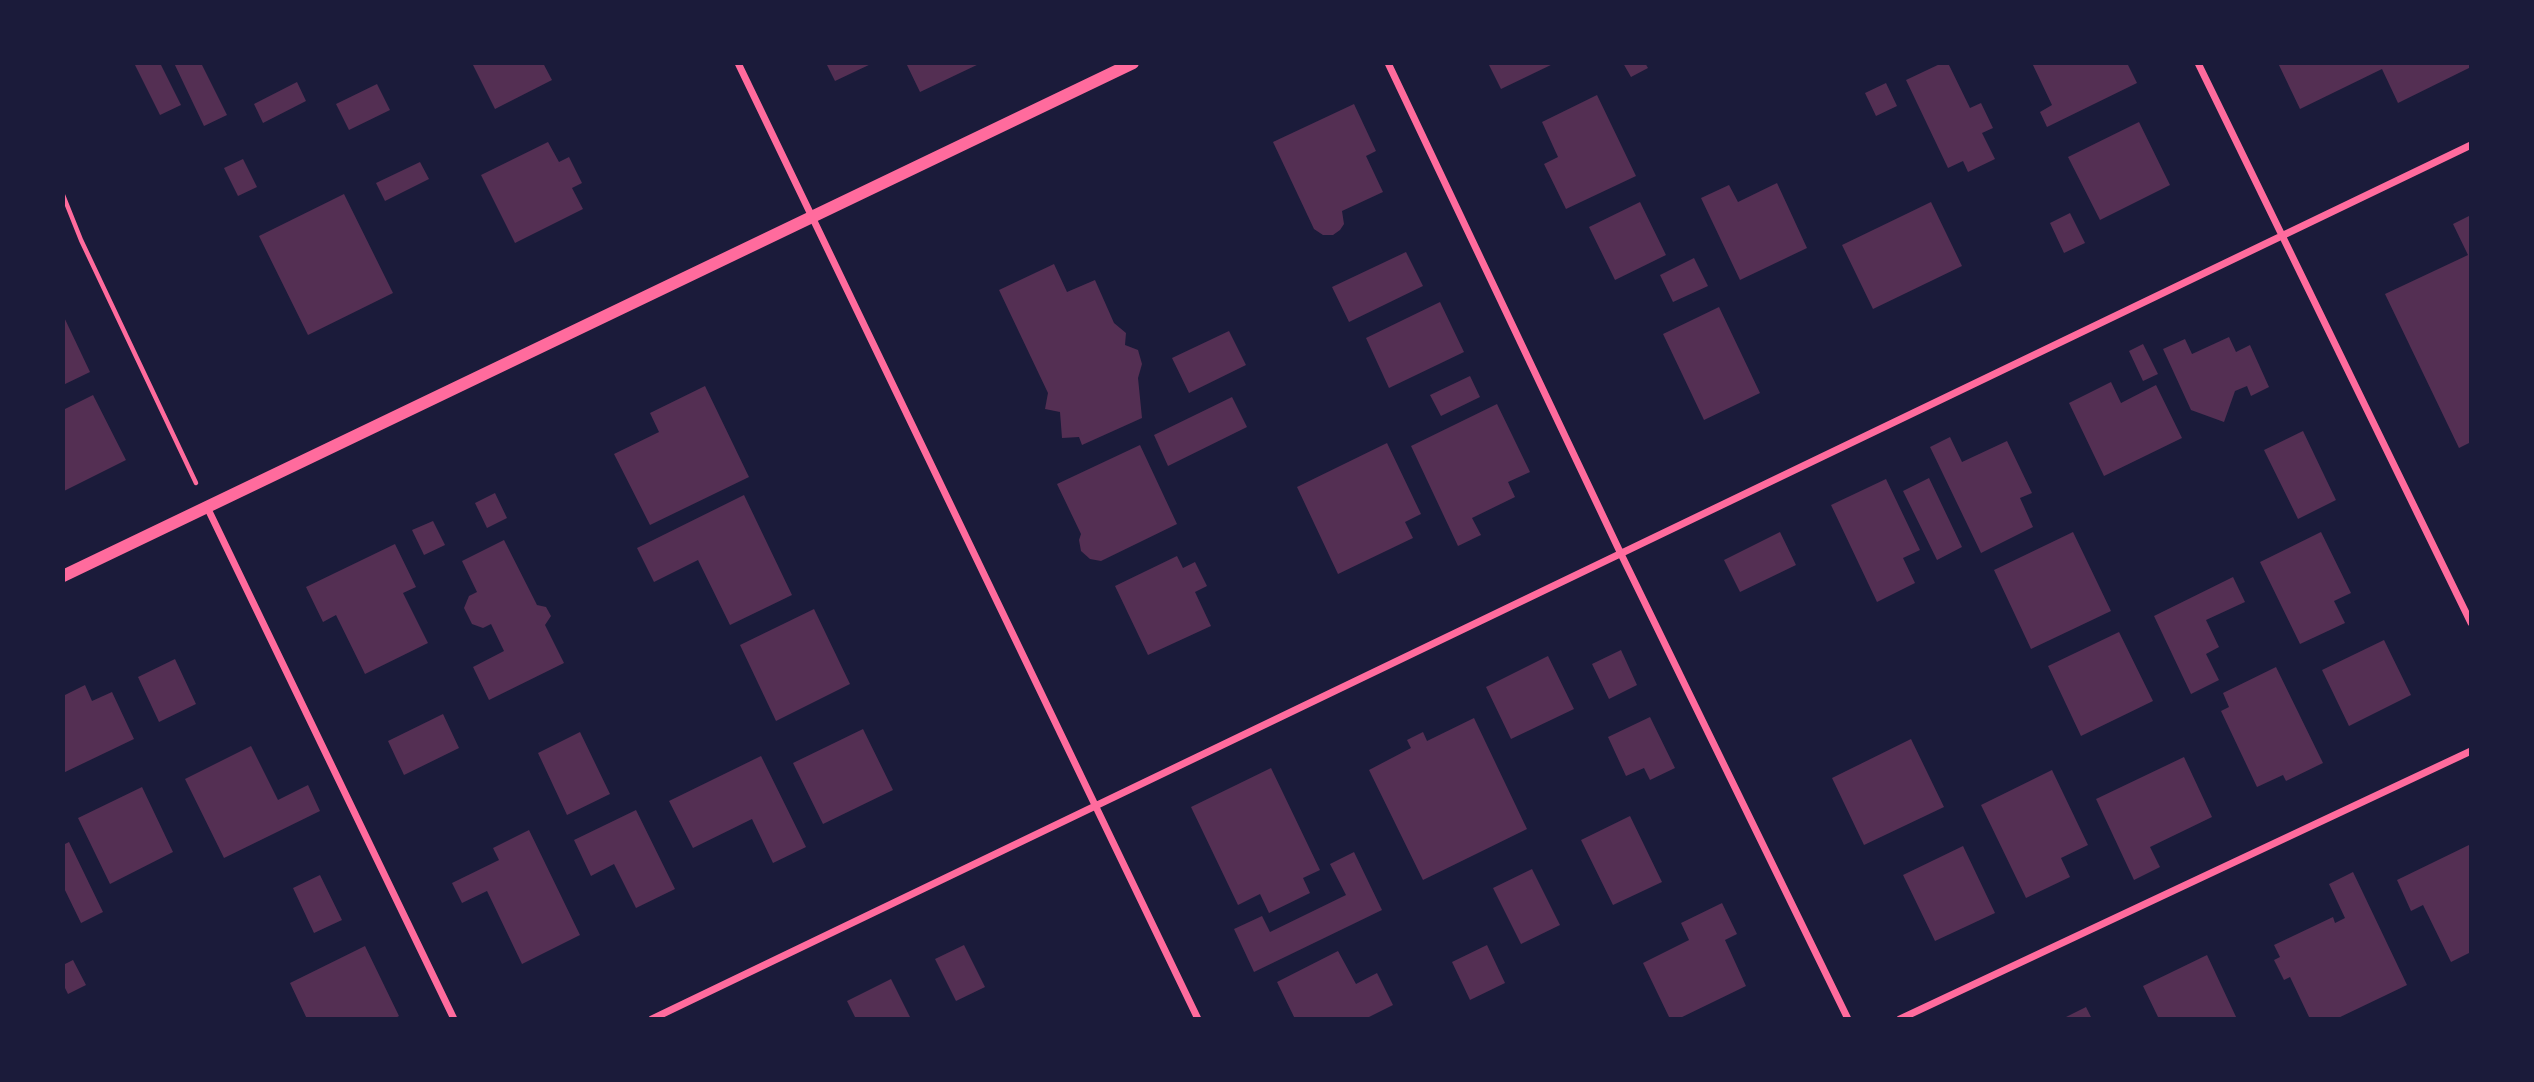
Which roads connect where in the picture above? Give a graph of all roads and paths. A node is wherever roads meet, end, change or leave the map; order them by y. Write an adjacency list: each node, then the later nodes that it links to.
1 (737, 63): 7 (street)
2 (1133, 63): 7 (street)
3 (1388, 63): 10 (street)
4 (2198, 63): 8 (street)
5 (2471, 145): 8 (street)
6 (63, 195): 9 (path)
7 (813, 217): 9 (street); 14 (street)
8 (2282, 236): 10 (street); 12 (street)
9 (207, 507): 11 (street); 15 (street)
10 (1621, 554): 14 (street); 18 (street)
11 (63, 576)
12 (2471, 623)
13 (2471, 751): 19 (street)
14 (1095, 806): 16 (street); 17 (street)
15 (454, 1019)
16 (652, 1019)
17 (1198, 1019)
18 (1848, 1019)
19 (1900, 1019)

